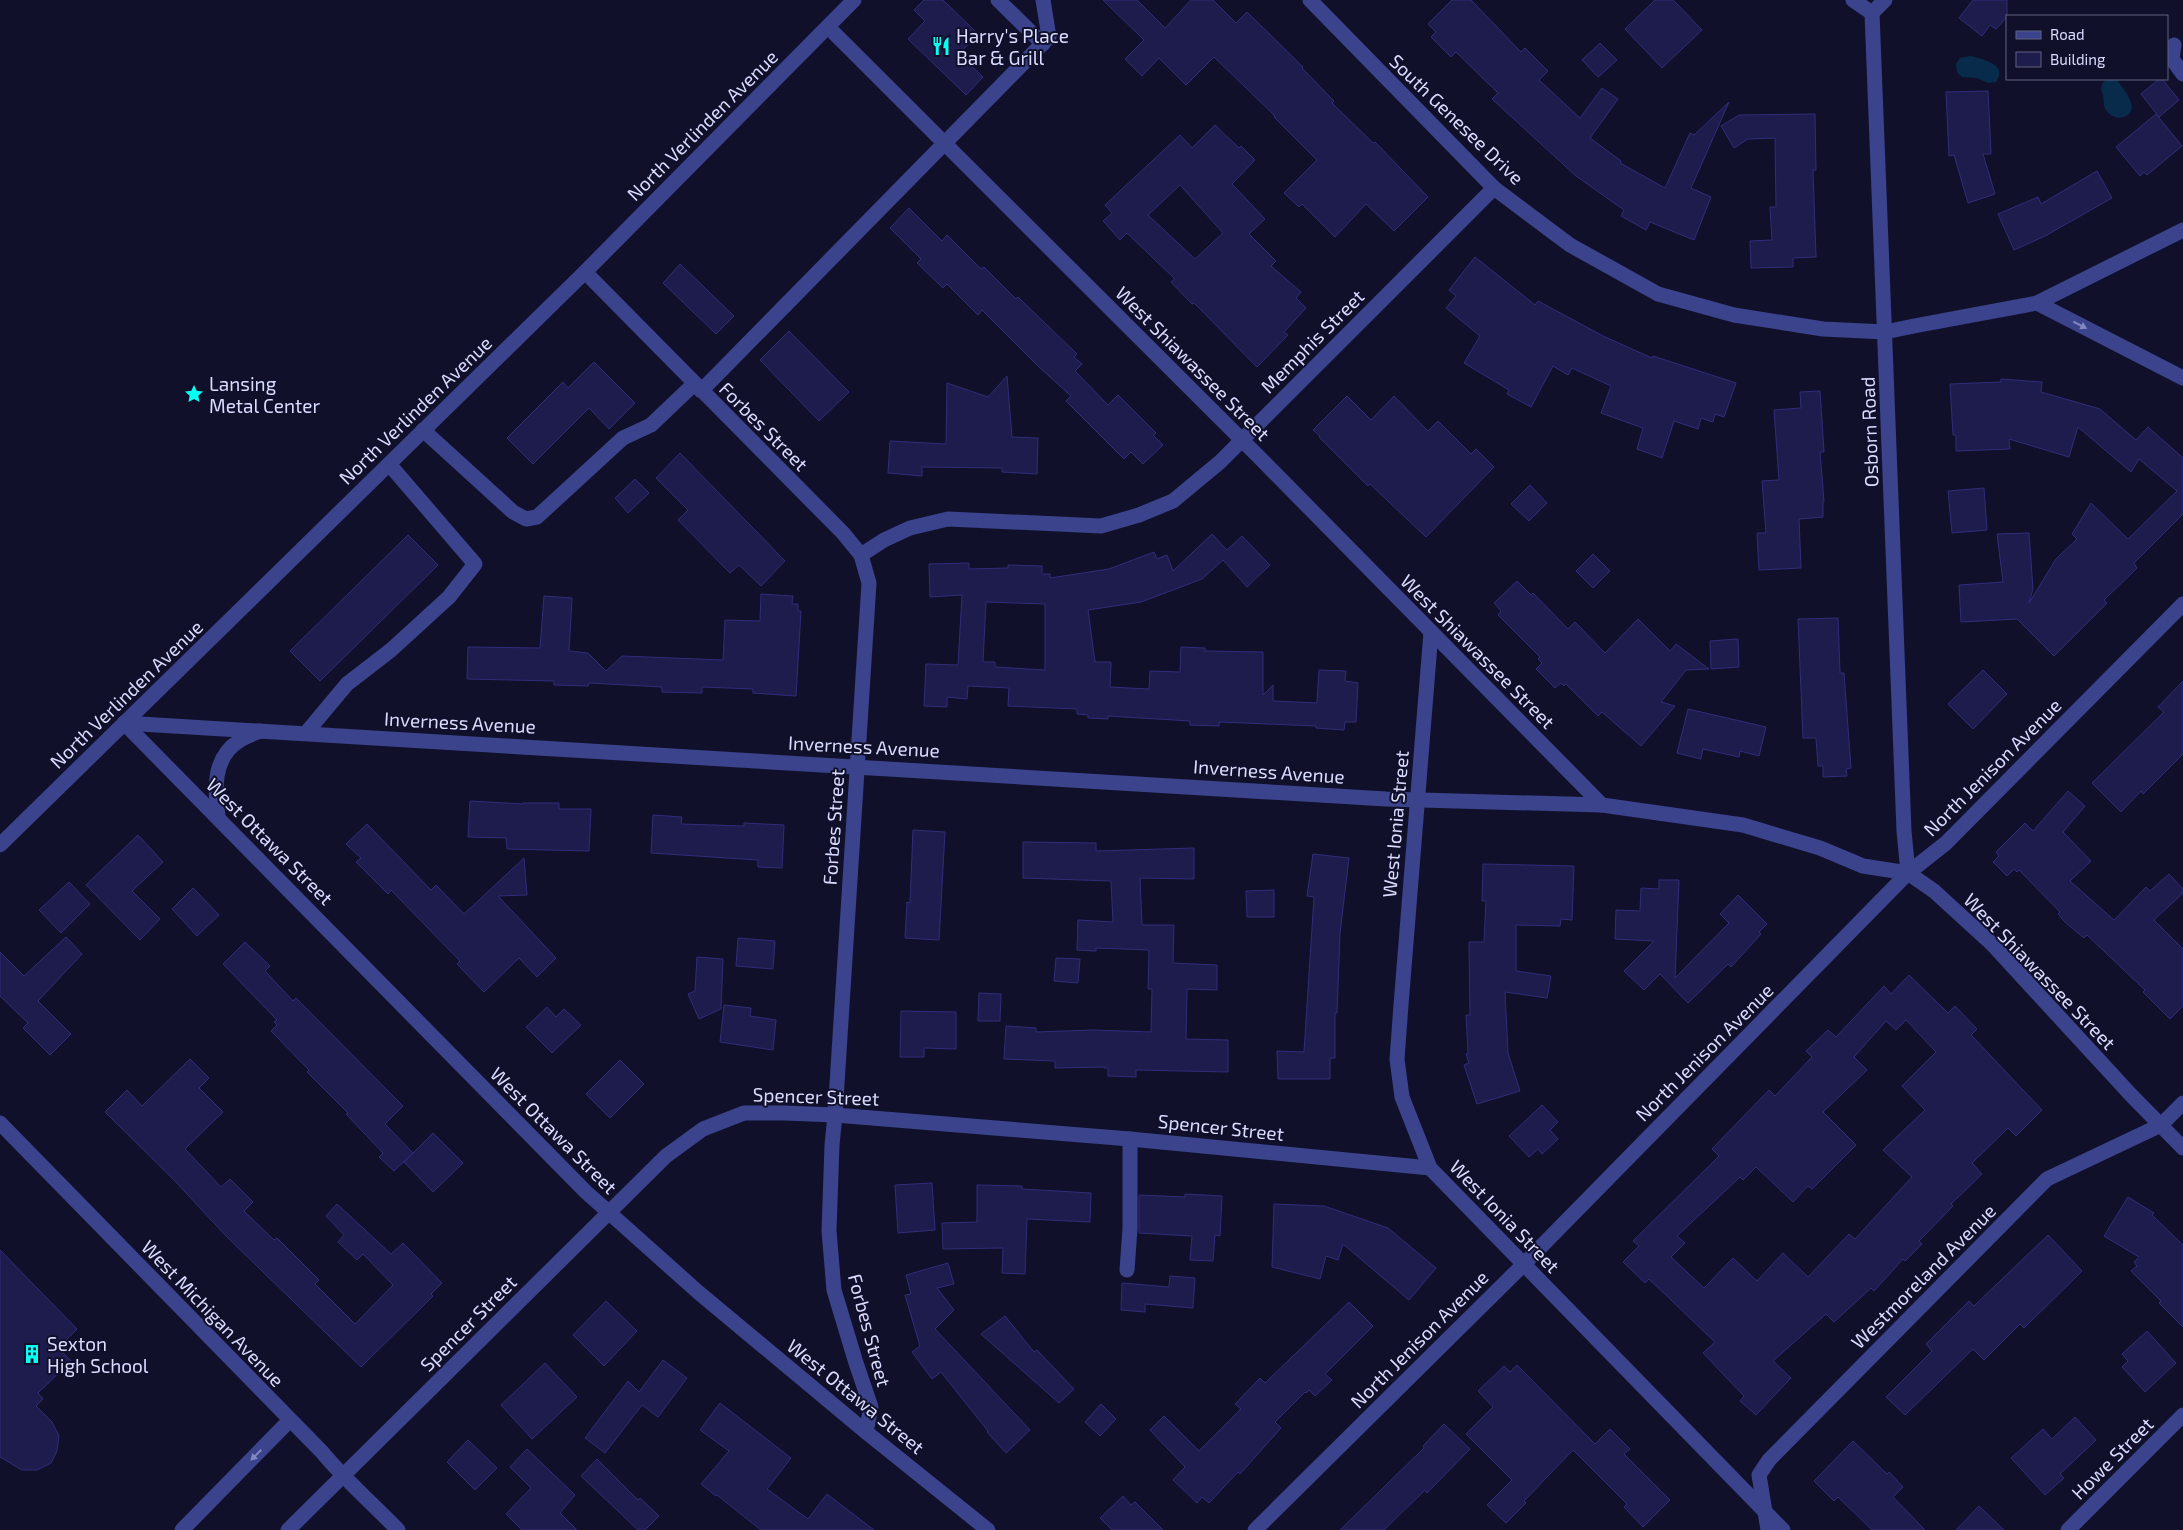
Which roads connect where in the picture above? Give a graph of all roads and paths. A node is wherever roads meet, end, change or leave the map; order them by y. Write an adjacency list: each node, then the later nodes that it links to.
1 (854, 0): 8 (street, North Verlinden Avenue)
2 (998, 0): 9 (street)
3 (1043, 0): 9 (street)
4 (1310, 0): 13 (street, South Genesee Drive)
5 (1853, 0): 7 (street)
6 (1885, 0): 7 (street)
7 (1872, 13): 17 (street, Osborn Road)
8 (828, 27): 12 (street, West Shiawassee Street); 15 (street, North Verlinden Avenue)
9 (1043, 44): 12 (street)
10 (2174, 45): 11 (street)
11 (2183, 74)
12 (942, 144): 19 (street); 21 (street, West Shiawassee Street)
13 (1494, 188): 17 (street, South Genesee Drive); 21 (street, Memphis Street)
14 (2183, 230): 16 (street, South Genesee Drive)
15 (585, 272): 19 (street, Forbes Street); 20 (street, North Verlinden Avenue)
16 (2037, 302): 17 (street, South Genesee Drive); 18 (street, one-way to 18)
17 (1885, 332): 34 (street, Osborn Road)
18 (2183, 378)
19 (698, 388): 20 (street); 23 (street, Forbes Street)
20 (423, 430): 22 (street, North Verlinden Avenue)
21 (1242, 440): 23 (street, Memphis Street); 25 (street, West Shiawassee Street)
22 (389, 464): 26 (street, North Verlinden Avenue); 28 (street)
23 (861, 554): 29 (street, Forbes Street)
24 (2183, 604): 34 (street, North Jenison Avenue)
25 (1431, 632): 30 (street, West Ionia Street); 31 (street, West Shiawassee Street)
26 (124, 723): 27 (street, Inverness Avenue); 32 (street, West Ottawa Street); 33 (street, North Verlinden Avenue)
27 (262, 730): 28 (street, Inverness Avenue); 32 (street)
28 (306, 733): 29 (street, Inverness Avenue)
29 (858, 766): 30 (street, Inverness Avenue); 36 (street, Forbes Street)
30 (1418, 799): 31 (street, Inverness Avenue); 41 (street, West Ionia Street)
31 (1602, 806): 34 (street, West Shiawassee Street)
32 (218, 816): 42 (street, West Ottawa Street)
33 (0, 845)
34 (1908, 873): 38 (street, West Shiawassee Street); 43 (street, North Jenison Avenue)
35 (2183, 1103): 38 (street, Westmoreland Avenue)
36 (835, 1115): 39 (street, Spencer Street); 42 (street, Spencer Street); 47 (street, Forbes Street)
37 (0, 1123): 46 (street, West Michigan Avenue)
38 (2161, 1125): 40 (street, West Shiawassee Street); 49 (street, Westmoreland Avenue)
39 (1130, 1139): 41 (street, Spencer Street); 44 (street)
40 (2183, 1148)
41 (1430, 1168): 43 (street, West Ionia Street)
42 (608, 1212): 47 (street, West Ottawa Street); 48 (street, Spencer Street)
43 (1523, 1265): 49 (street, West Ionia Street); 54 (street, North Jenison Avenue)
44 (1127, 1270)
45 (2183, 1415): 57 (street, Howe Street)
46 (290, 1420): 48 (street, West Michigan Avenue); 50 (street, one-way to 50)
47 (866, 1432): 53 (street, West Ottawa Street)
48 (342, 1476): 51 (street, Spencer Street); 52 (street, West Michigan Avenue)
49 (1765, 1511): 55 (street, Westmoreland Avenue); 56 (street, West Ionia Street)
50 (182, 1530)
51 (288, 1530)
52 (398, 1530)
53 (988, 1530)
54 (1255, 1530)
55 (1768, 1530)
56 (1783, 1530)
57 (2068, 1530)

